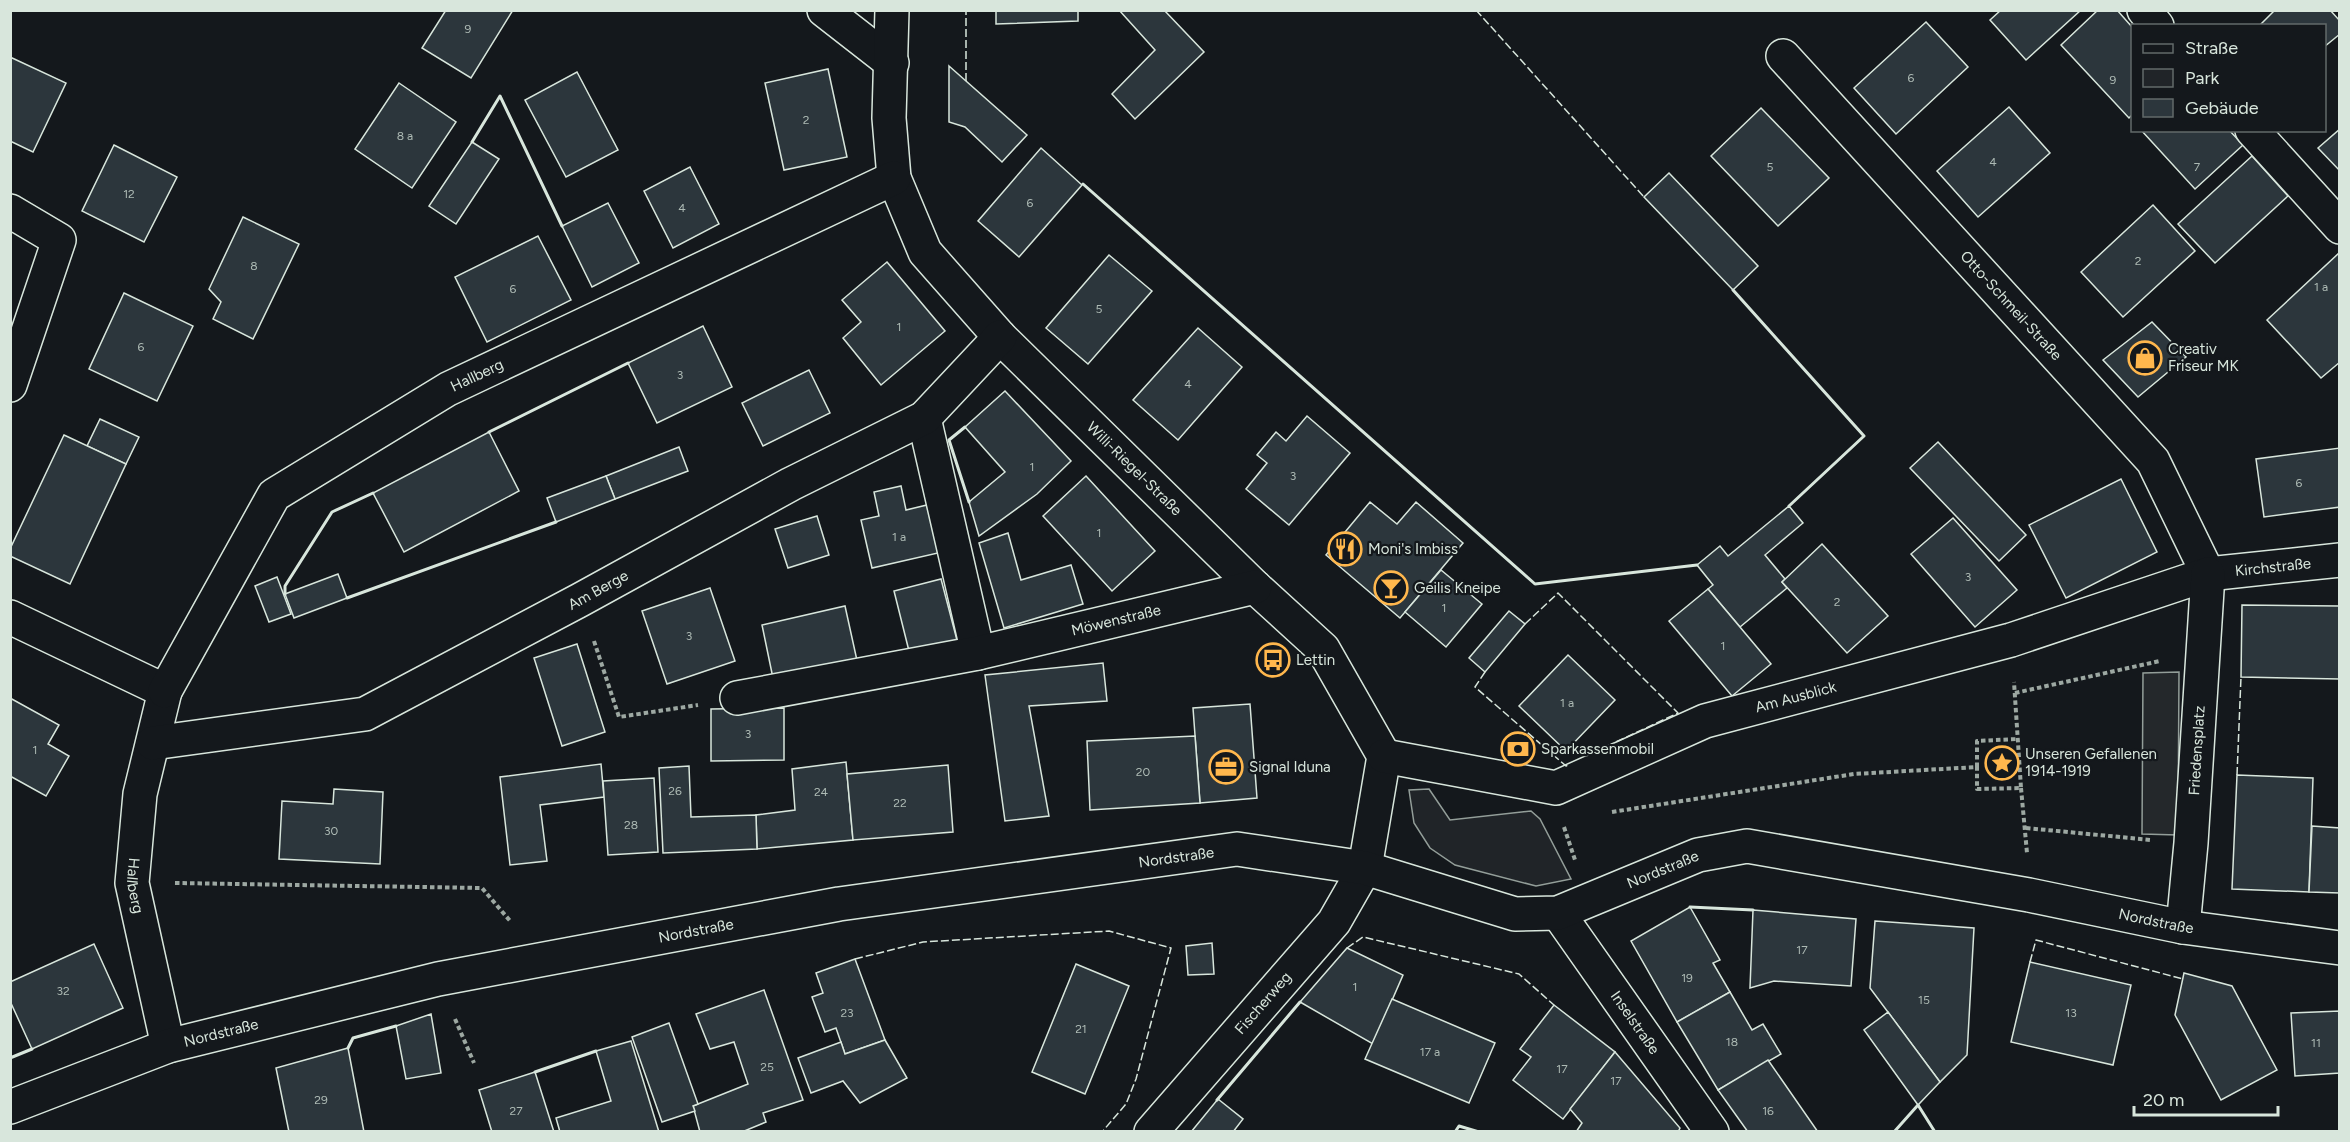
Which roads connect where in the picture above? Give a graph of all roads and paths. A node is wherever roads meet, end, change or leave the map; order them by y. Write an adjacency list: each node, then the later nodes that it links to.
1 (824, 10): 6 (street)
2 (892, 10): 6 (street, Willi-Riegel-Straße)
3 (2144, 10): 4 (street)
4 (2155, 24)
5 (1783, 56): 15 (street, Otto-Schmeil-Straße)
6 (892, 63): 8 (street, Willi-Riegel-Straße)
7 (2254, 132): 10 (street)
8 (894, 178): 11 (street, Willi-Riegel-Straße); 22 (street, Hallberg)
9 (10, 211): 12 (street)
10 (2340, 227)
11 (1000, 337): 13 (street, Am Berge); 16 (street, Willi-Riegel-Straße)
12 (10, 385)
13 (924, 418): 17 (street, Am Berge); 21 (street)
14 (2340, 560): 15 (street, Kirchstraße)
15 (2208, 574): 19 (street, Am Ausblick); 20 (street, Friedensplatz)
16 (1255, 587): 21 (street, Möwenstraße); 27 (street, Willi-Riegel-Straße)
17 (580, 600): 24 (path); 26 (street, Am Berge)
18 (10, 617): 22 (street)
19 (2011, 640): 23 (path); 29 (street, Am Ausblick)
20 (2202, 651): 23 (path); 33 (street, Friedensplatz)
21 (978, 652): 24 (street, Möwenstraße)
22 (165, 691): 26 (street, Hallberg)
23 (2014, 693): 25 (path)
24 (737, 699)
25 (2018, 739): 28 (path); 30 (path)
26 (153, 743): 35 (street, Hallberg)
27 (1384, 756): 29 (street); 34 (street)
28 (1977, 767): 30 (path); 31 (path)
29 (1556, 788): 37 (path)
30 (2021, 788): 32 (path)
31 (1603, 813)
32 (2026, 828): 33 (path); 36 (path)
33 (2191, 843): 38 (street, Friedensplatz)
34 (1365, 868): 37 (street, Nordstraße); 40 (street, Nordstraße); 43 (street, Fischerweg)
35 (132, 883): 40 (path); 41 (street, Hallberg)
36 (2030, 895): 37 (street, Nordstraße); 38 (street, Nordstraße)
37 (1558, 913): 44 (street, Inselstraße)
38 (2183, 927): 39 (street, Nordstraße)
39 (2340, 948)
40 (543, 959): 41 (street, Nordstraße)
41 (168, 1046): 42 (street, Nordstraße)
42 (10, 1107)
43 (1151, 1131)
44 (1712, 1131)

